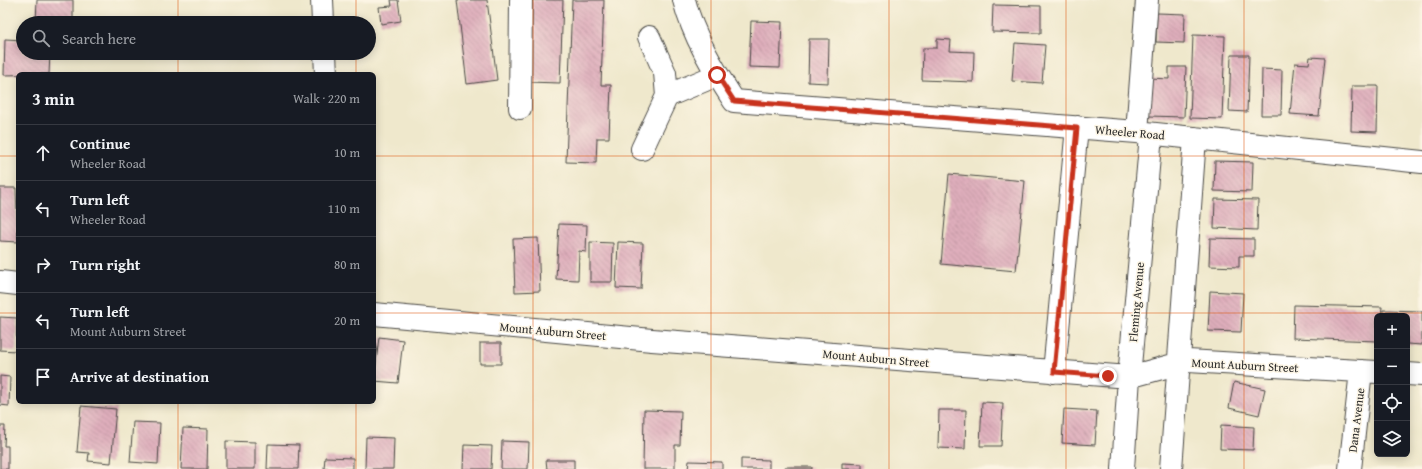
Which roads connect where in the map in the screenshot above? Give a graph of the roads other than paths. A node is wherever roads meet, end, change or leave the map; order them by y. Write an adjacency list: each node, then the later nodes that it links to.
1 (322, 0): 5 (street)
2 (521, 0): 11 (street)
3 (684, 0): 9 (street, Wheeler Road)
4 (1147, 0): 13 (street, Fleming Avenue)
5 (323, 16)
6 (649, 37): 10 (street)
7 (325, 60): 8 (street)
8 (326, 72)
9 (717, 75): 10 (street); 12 (street, Wheeler Road)
10 (667, 96): 15 (street)
11 (520, 108)
12 (1077, 128): 13 (street, Wheeler Road); 21 (street)
13 (1144, 133): 14 (street, Wheeler Road); 25 (street, Fleming Avenue)
14 (1195, 138): 16 (street, Wheeler Road); 20 (street)
15 (642, 149)
16 (1422, 162)
17 (0, 282): 18 (street)
18 (16, 284)
19 (376, 314): 21 (street, Mount Auburn Street)
20 (1180, 364): 22 (street, Mount Auburn Street); 25 (street, Mount Auburn Street); 27 (street)
21 (1054, 372): 25 (street, Mount Auburn Street)
22 (1369, 372): 28 (street, Dana Avenue)
23 (1410, 374): 24 (street)
24 (1422, 375)
25 (1130, 377): 26 (street, Fleming Avenue)
26 (1123, 469)
27 (1171, 469)
28 (1350, 469)

